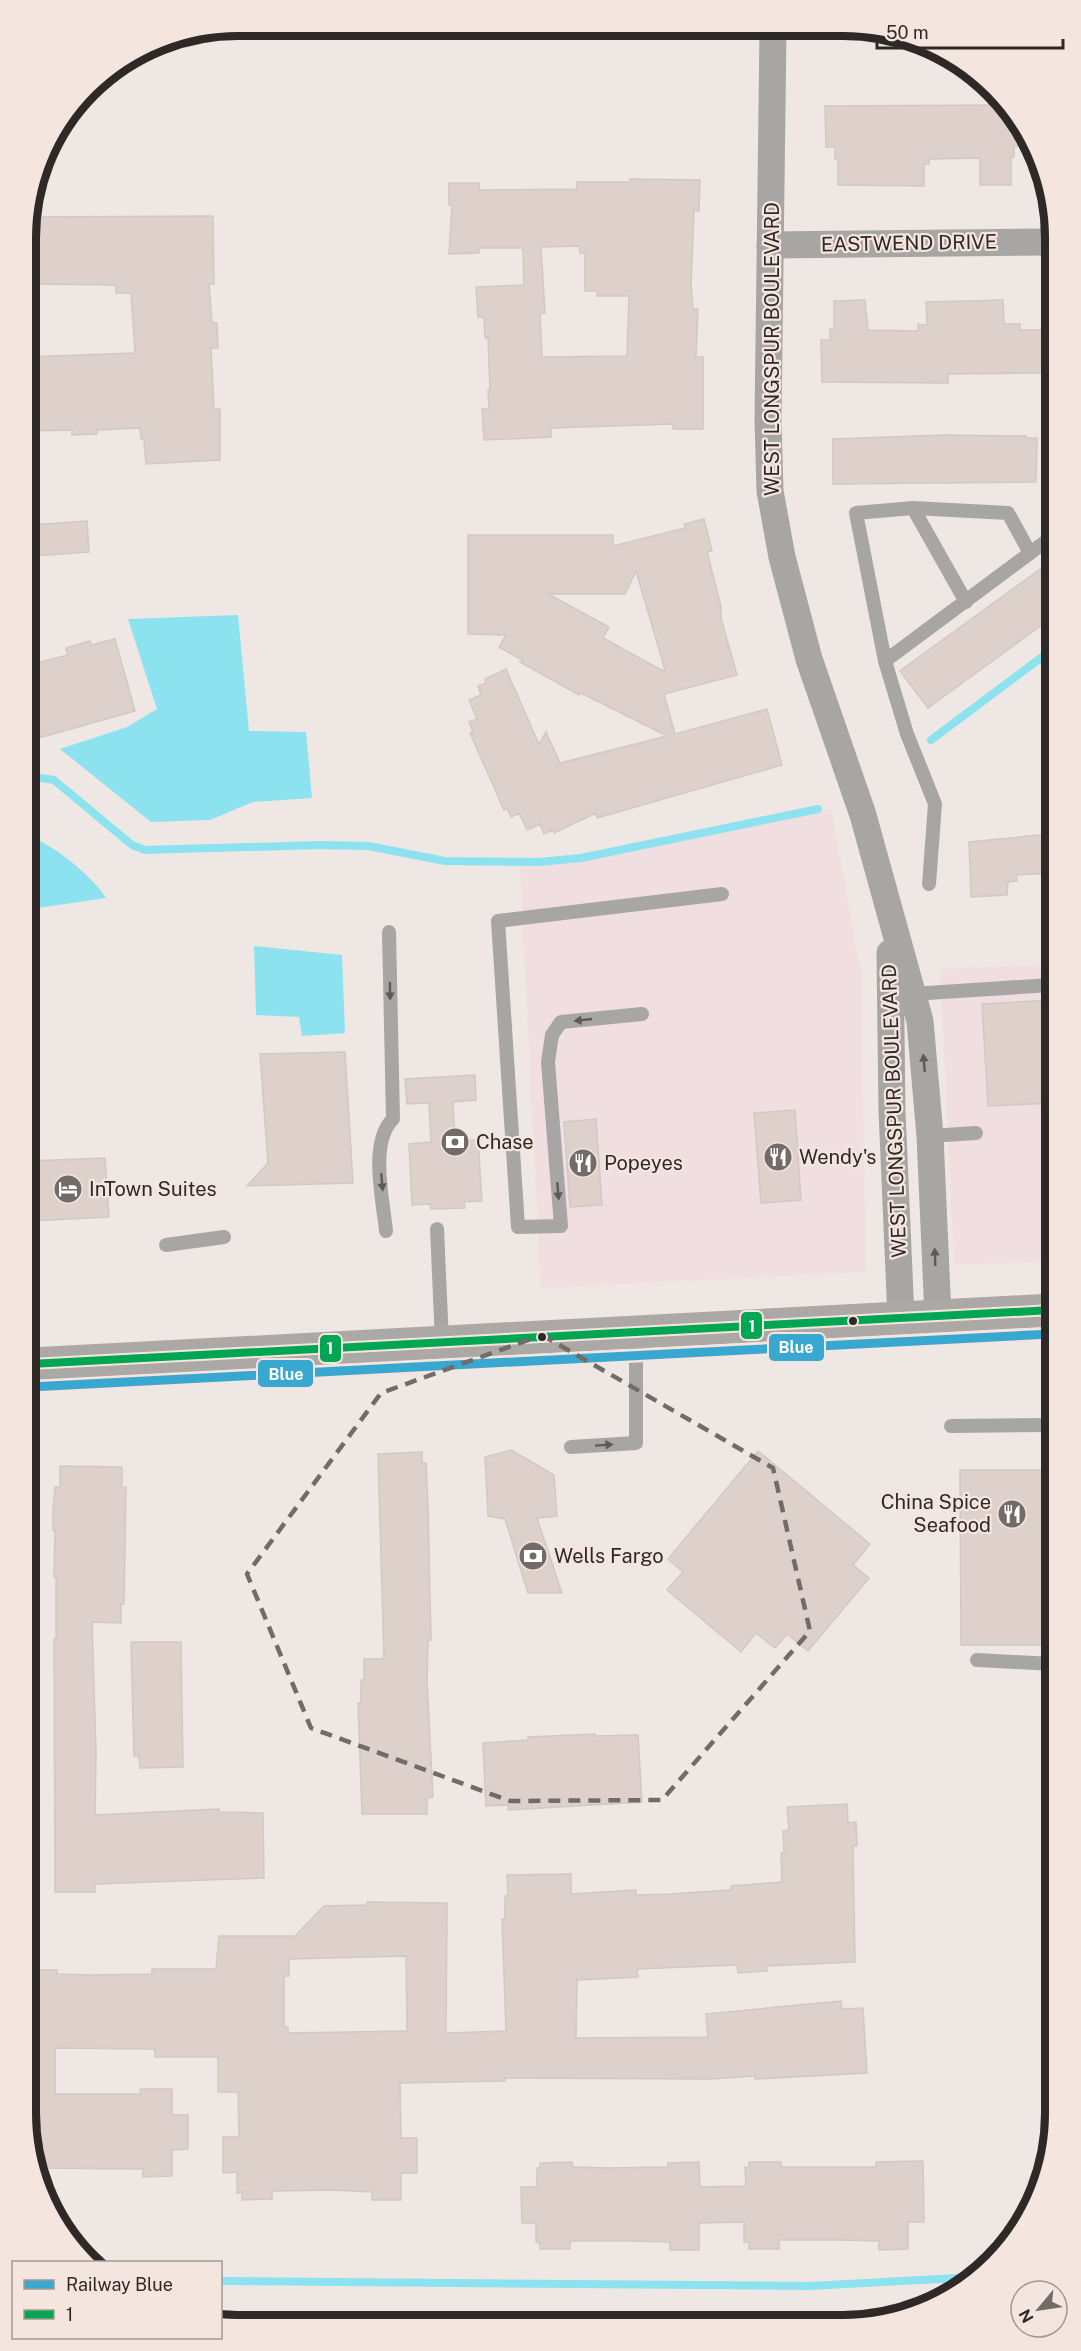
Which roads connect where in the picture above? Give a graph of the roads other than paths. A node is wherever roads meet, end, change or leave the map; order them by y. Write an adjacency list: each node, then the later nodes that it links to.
1 (773, 36): 3 (street, WEST LONGSPUR BOULEVARD)
2 (1045, 242): 3 (street, EASTWEND DRIVE)
3 (770, 245): 11 (street, WEST LONGSPUR BOULEVARD)
4 (913, 508): 6 (lane); 7 (lane); 8 (lane)
5 (1045, 542): 6 (lane)
6 (1030, 553): 7 (lane)
7 (966, 602): 8 (lane)
8 (885, 661): 9 (lane)
9 (929, 884)
10 (722, 894): 15 (lane, one-way to 10)
11 (887, 904): 14 (street, WEST LONGSPUR BOULEVARD); 24 (street, WEST LONGSPUR BOULEVARD)
12 (388, 932): 19 (lane, one-way to 19)
13 (1045, 985): 14 (lane)
14 (912, 994): 17 (street, WEST LONGSPUR BOULEVARD, one-way to 14)
15 (642, 1014)
16 (976, 1133): 17 (lane)
17 (930, 1136): 23 (street, WEST LONGSPUR BOULEVARD, one-way to 17)
18 (438, 1229): 26 (lane)
19 (386, 1231)
20 (224, 1237): 21 (lane)
21 (166, 1245)
22 (1045, 1310): 23 (main road)
23 (938, 1316): 24 (main road)
24 (901, 1318): 25 (main road)
25 (636, 1332): 26 (main road); 30 (lane, one-way to 25)
26 (442, 1342): 27 (main road)
27 (36, 1364)
28 (1045, 1425): 29 (lane)
29 (951, 1426)
30 (571, 1447)
31 (976, 1660): 32 (lane)
32 (1045, 1664)

